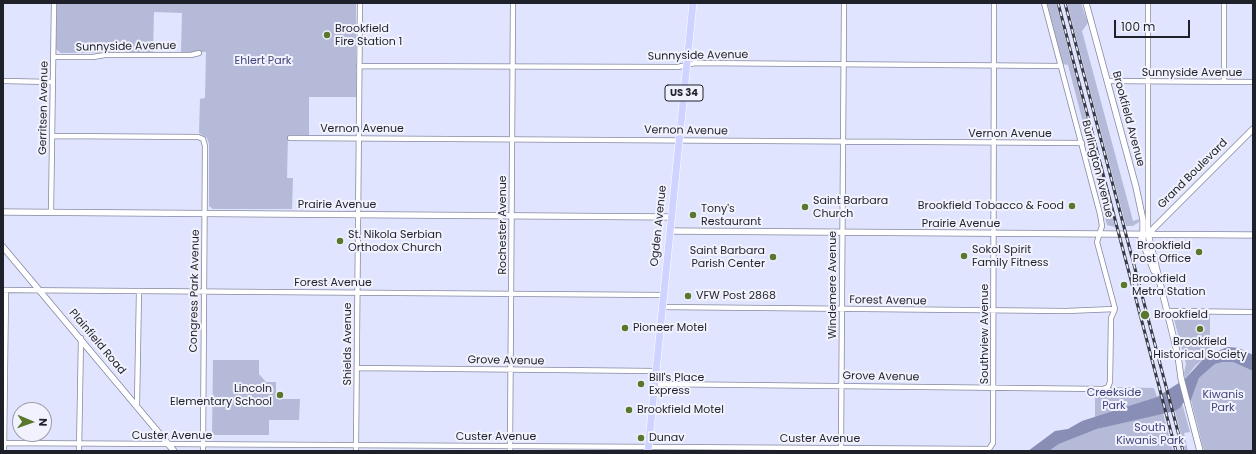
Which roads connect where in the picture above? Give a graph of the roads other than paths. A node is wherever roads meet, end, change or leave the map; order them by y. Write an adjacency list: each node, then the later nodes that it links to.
1 (54, 3): 12 (street, Gerritsen Avenue)
2 (360, 3): 15 (street, Shields Avenue)
3 (513, 3): 16 (street, Rochester Avenue)
4 (693, 3): 13 (main road, Ogden Avenue / US 34)
5 (844, 3): 14 (street, Windemere Avenue)
6 (994, 3): 17 (street, Southview Avenue)
7 (1044, 3): 18 (street, Burlington Avenue)
8 (1086, 3): 20 (street, Brookfield Avenue)
9 (1148, 3): 22 (street)
10 (1224, 3): 23 (street)
11 (199, 53): 12 (street, Sunnyside Avenue)
12 (54, 57): 21 (street, Gerritsen Avenue)
13 (687, 65): 14 (street, Sunnyside Avenue); 16 (street, Sunnyside Avenue); 30 (main road, Ogden Avenue / US 34)
14 (843, 65): 17 (street, Sunnyside Avenue); 31 (street, Windemere Avenue)
15 (359, 66): 16 (street, Sunnyside Avenue); 28 (street, Shields Avenue)
16 (512, 66): 29 (street, Rochester Avenue)
17 (994, 66): 18 (street, Sunnyside Avenue); 32 (street, Southview Avenue)
18 (1061, 66): 33 (street, Burlington Avenue)
19 (3, 81): 21 (street)
20 (1108, 81): 22 (street, Sunnyside Avenue); 44 (street, Brookfield Avenue)
21 (53, 82): 26 (street, Gerritsen Avenue)
22 (1147, 82): 23 (street, Sunnyside Avenue); 44 (street)
23 (1224, 82): 24 (street, Sunnyside Avenue)
24 (1253, 82)
25 (1253, 129): 44 (street, Grand Boulevard)
26 (53, 136): 35 (street, Gerritsen Avenue); 36 (street, Congress Park Avenue)
27 (290, 138): 28 (street, Vernon Avenue)
28 (358, 138): 29 (street, Vernon Avenue); 37 (street, Shields Avenue)
29 (512, 140): 30 (street, Vernon Avenue); 38 (street, Rochester Avenue)
30 (679, 140): 31 (street, Vernon Avenue); 39 (main road, Ogden Avenue / US 34)
31 (843, 142): 32 (street, Vernon Avenue); 41 (street, Windemere Avenue)
32 (994, 143): 33 (street, Vernon Avenue); 42 (street, Southview Avenue)
33 (1082, 144): 43 (street, Burlington Avenue)
34 (3, 212): 35 (street, Prairie Avenue)
35 (52, 212): 36 (street, Prairie Avenue)
36 (204, 214): 37 (street, Prairie Avenue); 51 (street, Congress Park Avenue)
37 (358, 215): 38 (street, Prairie Avenue); 52 (street, Shields Avenue)
38 (512, 216): 39 (street, Prairie Avenue); 53 (street, Rochester Avenue)
39 (671, 217): 40 (main road, Ogden Avenue / US 34)
40 (670, 231): 41 (street, Prairie Avenue); 54 (main road, Ogden Avenue / US 34)
41 (843, 233): 42 (street, Prairie Avenue); 56 (street, Windemere Avenue)
42 (994, 234): 43 (street, Prairie Avenue); 58 (street, Southview Avenue)
43 (1100, 234): 44 (street, Prairie Avenue); 57 (street, Burlington Avenue)
44 (1143, 234): 45 (street, Prairie Avenue); 47 (street, Brookfield Avenue); 47 (street, Brookfield Avenue)
45 (1253, 235)
46 (3, 247): 49 (street, Plainfield Road)
47 (1161, 288): 59 (street, Brookfield Avenue)
48 (4, 290): 49 (street, Forest Avenue); 62 (street)
49 (39, 290): 50 (street, Forest Avenue); 61 (street, Plainfield Road)
50 (139, 291): 51 (street, Forest Avenue); 70 (street)
51 (204, 291): 52 (street, Forest Avenue); 73 (street, Congress Park Avenue)
52 (358, 292): 53 (street, Forest Avenue); 63 (street, Shields Avenue)
53 (511, 293): 54 (street, Forest Avenue); 64 (street, Rochester Avenue)
54 (663, 295): 55 (main road, Ogden Avenue / US 34)
55 (662, 307): 56 (street, Forest Avenue); 65 (main road, Ogden Avenue / US 34)
56 (842, 309): 58 (street, Forest Avenue); 67 (street, Windemere Avenue)
57 (1115, 309): 58 (street, Forest Avenue); 68 (street, Burlington Avenue)
58 (994, 311): 69 (street, Southview Avenue)
59 (1167, 312): 60 (street); 89 (street, Brookfield Avenue)
60 (1253, 312)
61 (81, 338): 70 (street, Plainfield Road); 72 (street)
62 (4, 366): 71 (street)
63 (357, 368): 64 (street, Grove Avenue); 76 (street, Shields Avenue)
64 (511, 370): 65 (street, Grove Avenue); 78 (street, Rochester Avenue)
65 (655, 371): 66 (main road, Ogden Avenue / US 34)
66 (654, 384): 67 (street, Grove Avenue); 79 (main road, Ogden Avenue / US 34)
67 (842, 386): 69 (street, Grove Avenue); 77 (street, Windemere Avenue)
68 (1108, 387): 69 (street, Grove Avenue)
69 (993, 388): 81 (street, Southview Avenue)
70 (137, 404): 75 (street, Plainfield Road)
71 (4, 443): 72 (street, Custer Avenue); 84 (street)
72 (79, 444): 74 (street, Custer Avenue); 85 (street)
73 (203, 444): 75 (street, Custer Avenue); 76 (street, Custer Avenue); 87 (street, Congress Park Avenue)
74 (162, 445): 75 (street, Custer Avenue); 82 (street)
75 (169, 445): 86 (street, Plainfield Road)
76 (356, 445): 78 (street, Custer Avenue); 88 (street, Shields Avenue)
77 (841, 448): 80 (street, Custer Avenue); 83 (street, Custer Avenue)
78 (510, 449): 79 (street, Custer Avenue)
79 (648, 449): 80 (street, Custer Avenue)
80 (835, 449)
81 (989, 449): 83 (street, Custer Avenue)
82 (161, 450)
83 (899, 450)
84 (4, 451)
85 (79, 451)
86 (174, 451)
87 (203, 451)
88 (356, 451)
89 (1200, 451)

